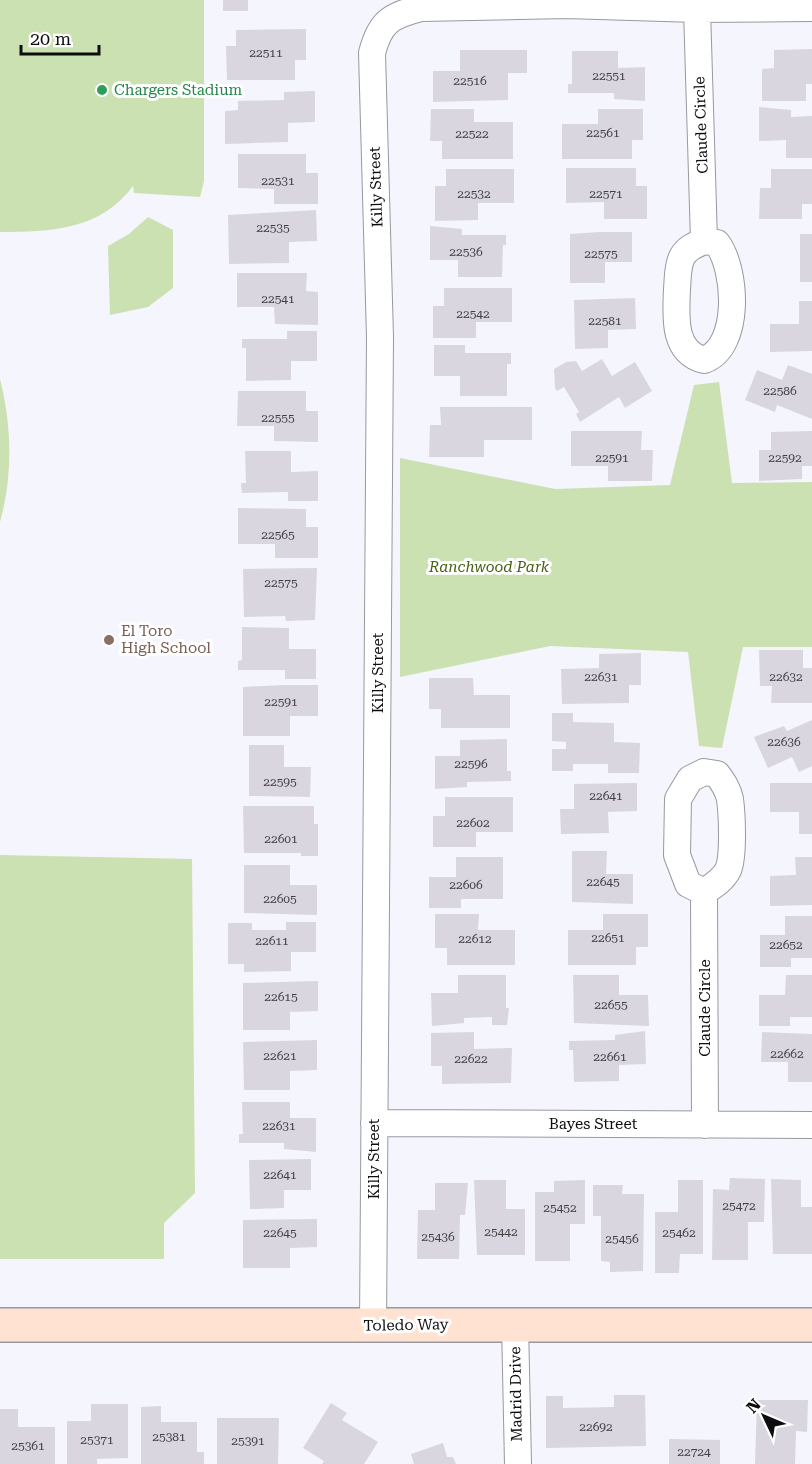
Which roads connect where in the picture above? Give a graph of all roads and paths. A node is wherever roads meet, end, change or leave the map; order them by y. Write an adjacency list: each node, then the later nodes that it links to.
1 (566, 2): 3 (street); 6 (street, Killy Street)
2 (812, 8): 3 (street)
3 (697, 9): 4 (street, Claude Circle)
4 (704, 242)
5 (704, 892): 7 (street, Claude Circle)
6 (374, 1123): 7 (street, Bayes Street); 12 (street, Killy Street)
7 (705, 1125): 8 (street, Bayes Street)
8 (812, 1125)
9 (515, 1323): 11 (main road, Toledo Way); 12 (main road, Toledo Way); 13 (street, Madrid Drive)
10 (0, 1325): 12 (main road, Toledo Way)
11 (812, 1325)
12 (373, 1326)
13 (518, 1464)

